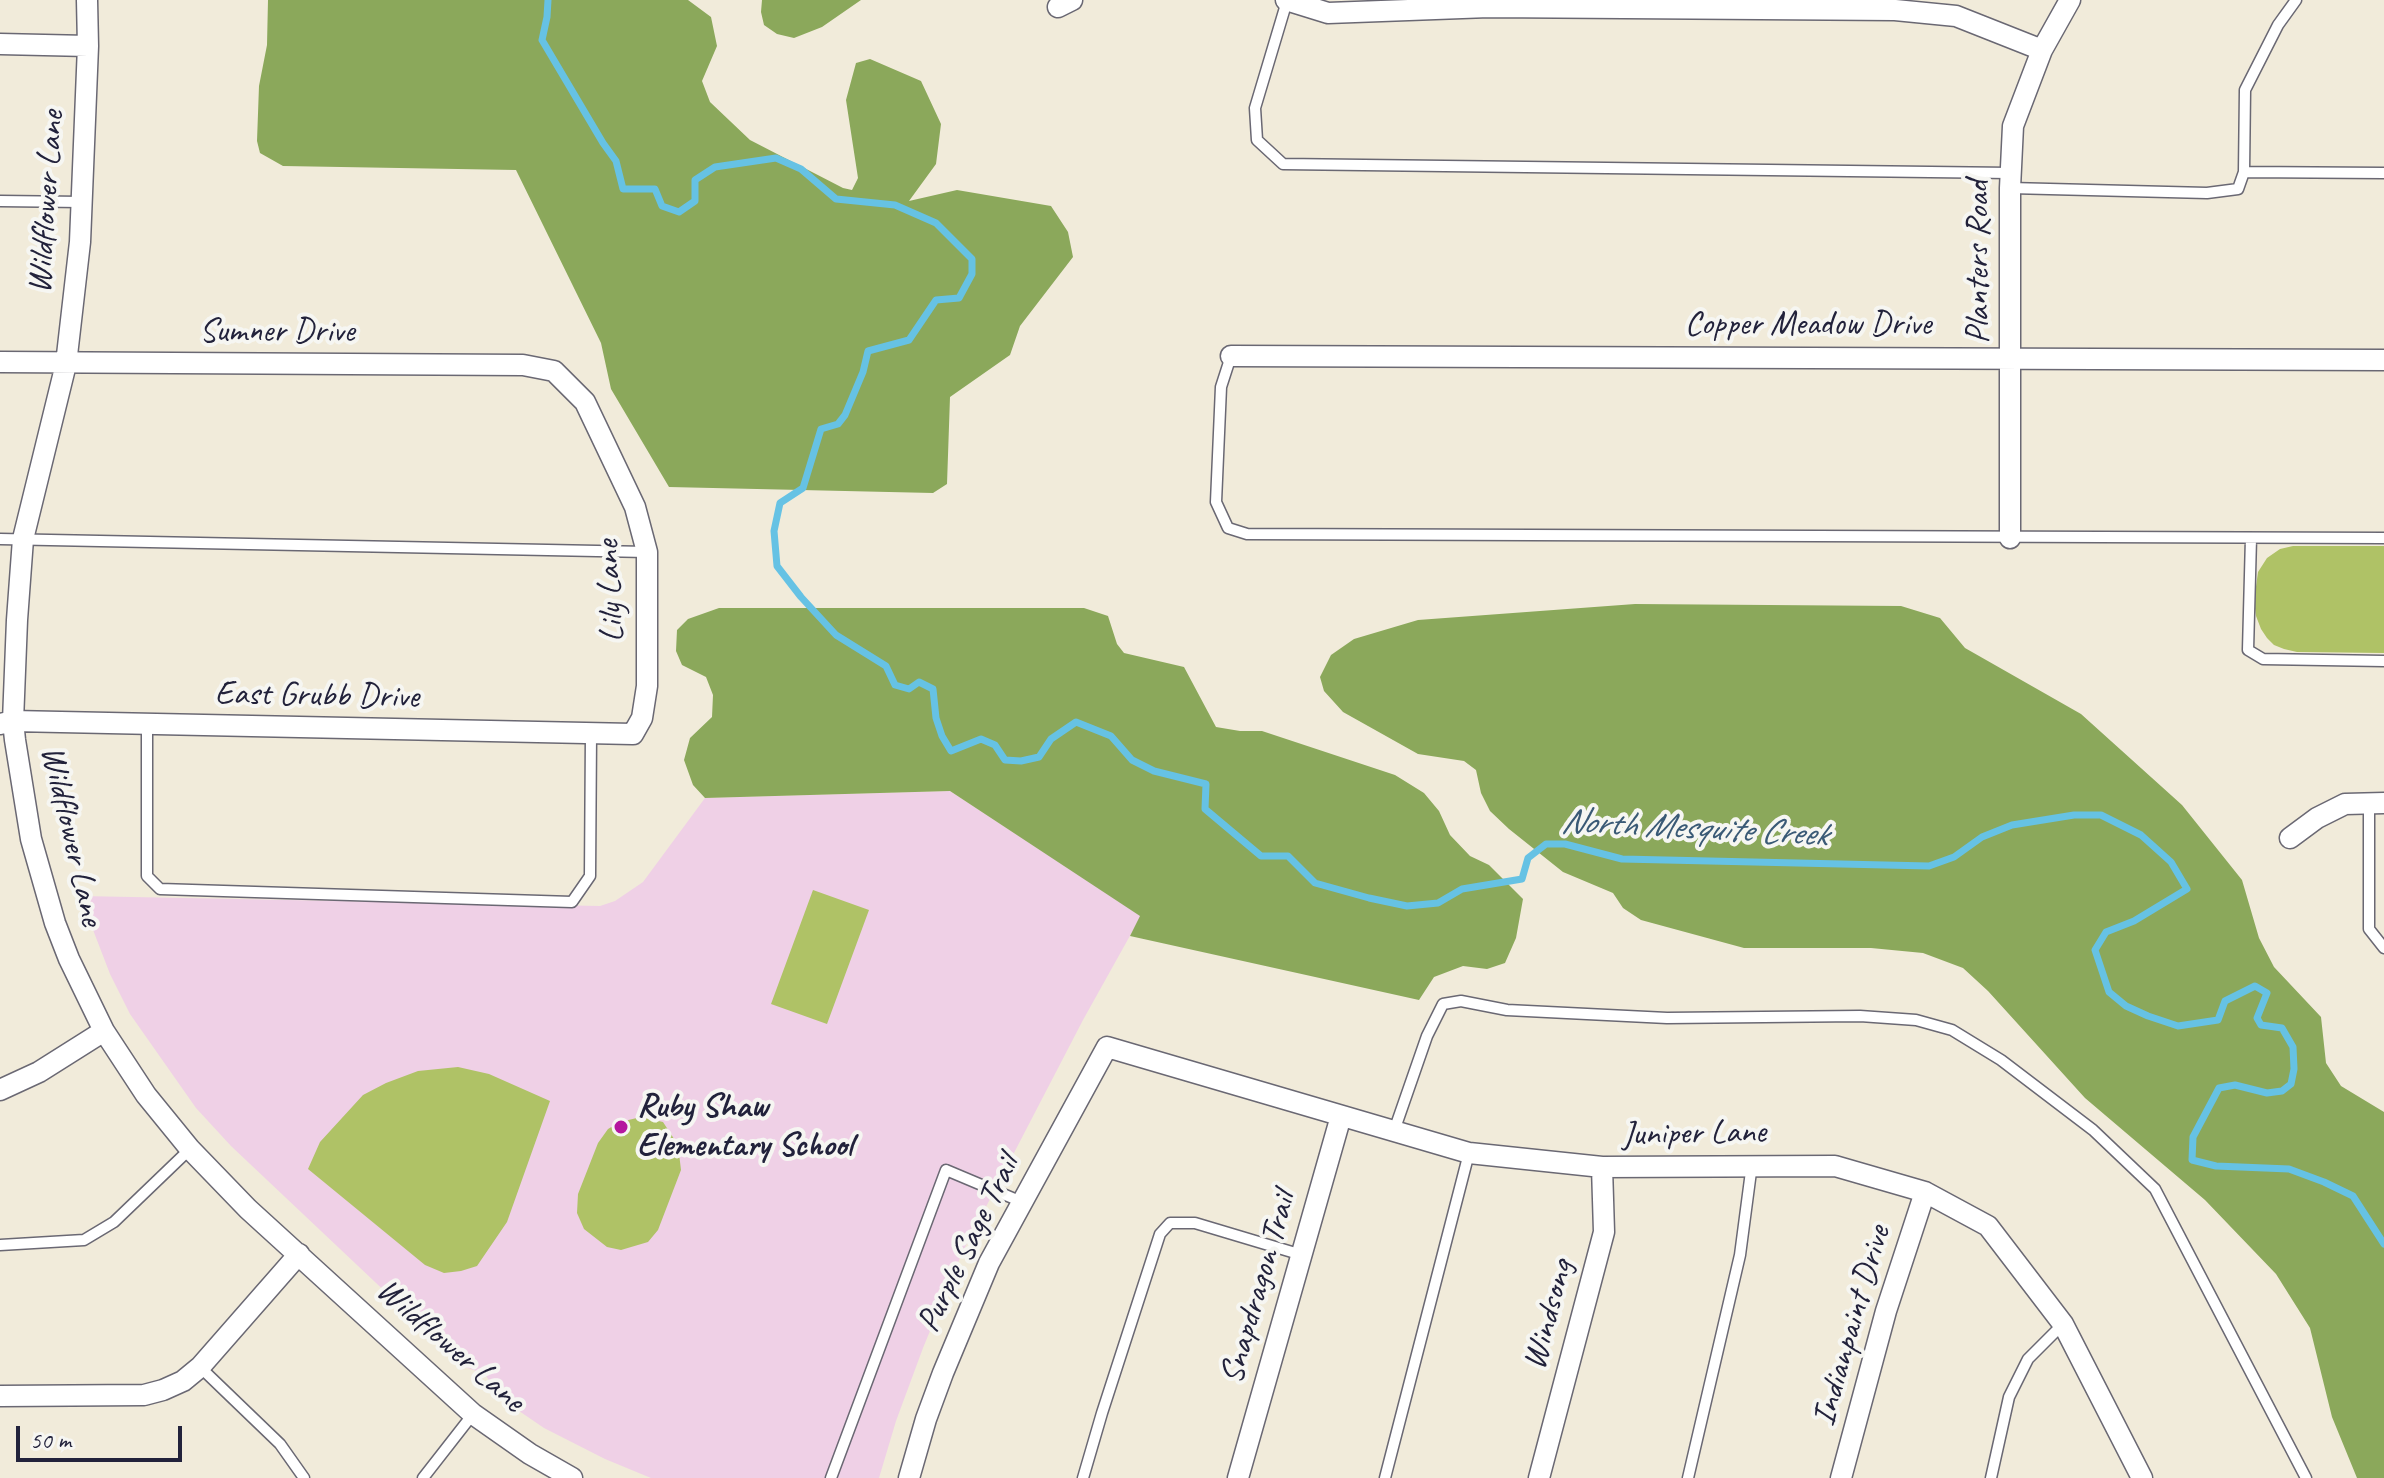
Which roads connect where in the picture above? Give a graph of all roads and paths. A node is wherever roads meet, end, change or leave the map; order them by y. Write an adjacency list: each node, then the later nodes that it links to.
1 (87, 0): 6 (street, Wildflower Lane)
2 (1286, 0): 7 (street); 10 (lane)
3 (2070, 0): 7 (street, Planters Road)
4 (2296, 0): 8 (lane)
5 (0, 44): 6 (street)
6 (88, 46): 12 (street, Wildflower Lane)
7 (2042, 50): 10 (street, Planters Road)
8 (2244, 172): 9 (lane); 10 (lane)
9 (2384, 173)
10 (2010, 180): 14 (street, Planters Road)
11 (0, 201): 12 (lane)
12 (82, 202): 17 (street, Wildflower Lane)
13 (1231, 356): 14 (street, Copper Meadow Drive); 19 (lane)
14 (2011, 358): 15 (street, Copper Meadow Drive); 19 (street, Planters Road)
15 (2384, 360)
16 (0, 362): 17 (street, Sumner Drive)
17 (66, 364): 18 (street, Sumner Drive); 23 (street, Wildflower Lane)
18 (554, 371): 24 (street, Lily Lane)
19 (2010, 538): 20 (lane)
20 (2251, 538): 21 (lane); 25 (lane)
21 (2384, 538)
22 (0, 539): 23 (lane)
23 (23, 539): 24 (lane); 26 (street, Wildflower Lane)
24 (647, 552): 29 (street, Lily Lane)
25 (2384, 661)
26 (7, 723): 27 (street, East Grubb Drive); 33 (street, Wildflower Lane)
27 (147, 725): 28 (street, East Grubb Drive); 28 (lane)
28 (591, 734): 29 (street, East Grubb Drive)
29 (633, 734)
30 (2377, 802): 31 (street); 32 (lane)
31 (2290, 838)
32 (2384, 948)
33 (104, 1031): 35 (street); 38 (street, Wildflower Lane)
34 (1107, 1047): 36 (street, Juniper Lane); 43 (street, Purple Sage Trail)
35 (0, 1090)
36 (1341, 1116): 37 (street, Juniper Lane); 46 (street, Snapdragon Trail)
37 (1394, 1131): 39 (street, Juniper Lane); 64 (lane)
38 (190, 1149): 44 (lane); 45 (street, Wildflower Lane)
39 (1469, 1153): 41 (street, Juniper Lane); 58 (lane)
40 (1752, 1164): 41 (street, Juniper Lane); 42 (street, Juniper Lane); 60 (lane)
41 (1602, 1167): 59 (street, Windsong)
42 (1925, 1192): 47 (street, Juniper Lane); 61 (street, Indianpaint Drive)
43 (1022, 1202): 54 (lane); 55 (street, Purple Sage Trail)
44 (0, 1245)
45 (299, 1254): 48 (street); 50 (street, Wildflower Lane)
46 (1302, 1255): 56 (lane); 57 (street, Snapdragon Trail)
47 (2063, 1324): 62 (lane); 63 (street, Juniper Lane)
48 (200, 1367): 49 (street); 51 (lane)
49 (0, 1396)
50 (473, 1414): 52 (lane); 53 (street, Wildflower Lane)
51 (304, 1478)
52 (423, 1478)
53 (572, 1478)
54 (831, 1478)
55 (909, 1478)
56 (1083, 1478)
57 (1238, 1478)
58 (1385, 1478)
59 (1539, 1478)
60 (1688, 1478)
61 (1841, 1478)
62 (1991, 1478)
63 (2142, 1478)
64 (2306, 1478)

